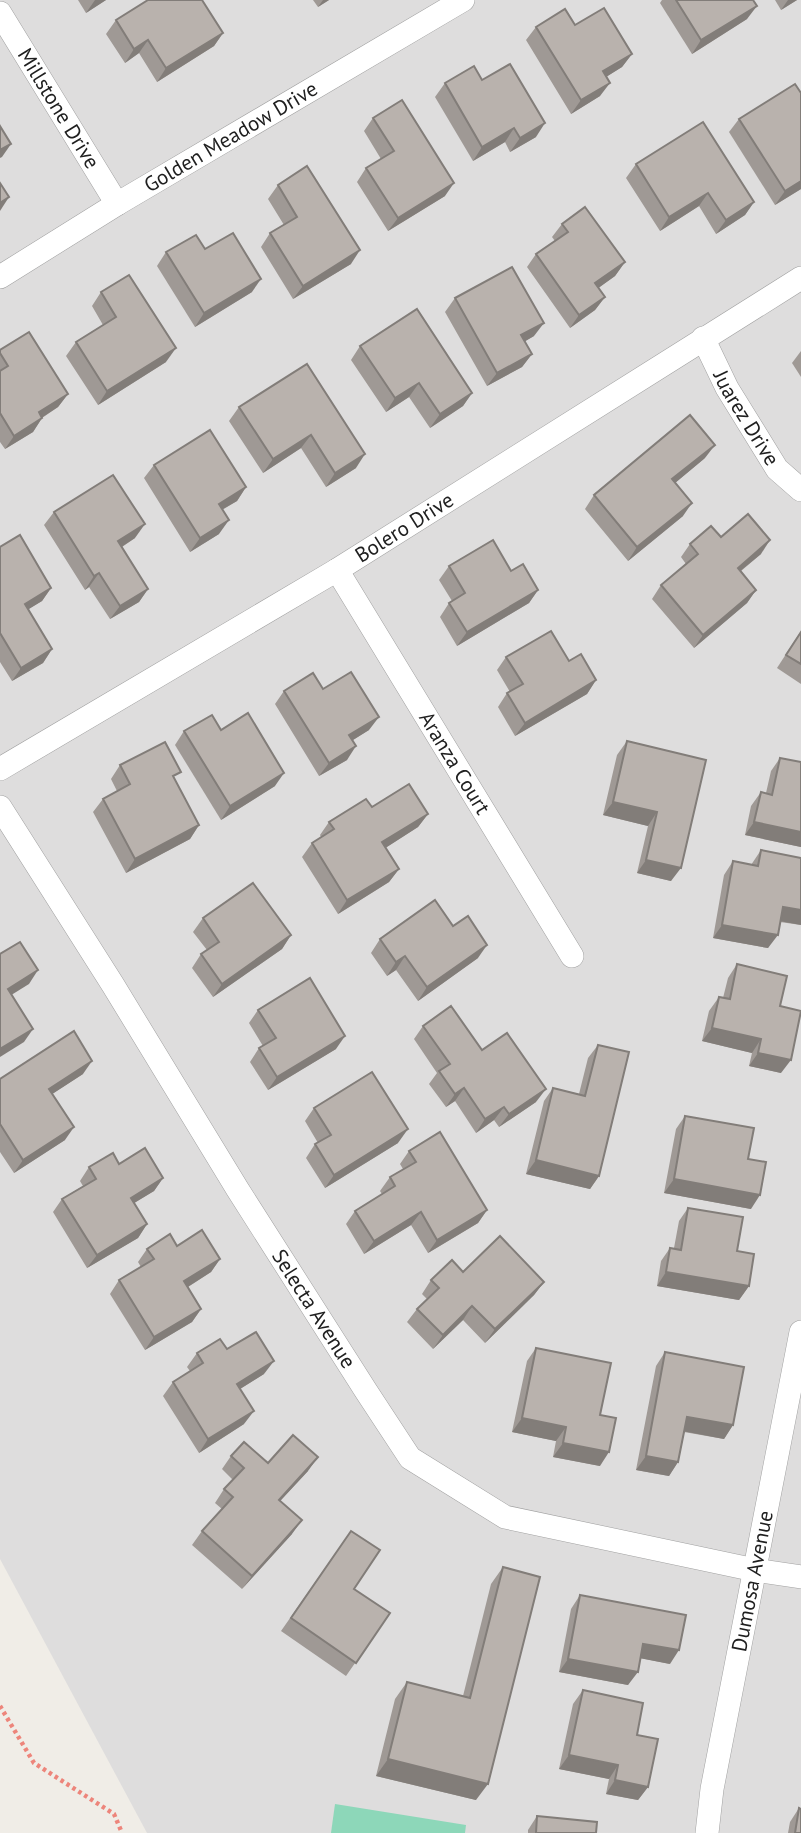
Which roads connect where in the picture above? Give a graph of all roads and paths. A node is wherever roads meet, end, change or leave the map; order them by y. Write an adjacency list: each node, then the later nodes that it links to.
1 (463, 0): 3 (street, Golden Meadow Drive)
2 (0, 13): 3 (street, Millstone Drive)
3 (117, 204): 4 (street, Golden Meadow Drive)
4 (0, 277)
5 (801, 278): 6 (street, Bolero Drive)
6 (703, 338): 7 (street, Juarez Drive); 8 (street, Bolero Drive)
7 (801, 490)
8 (337, 570): 9 (street, Bolero Drive); 11 (street, Aranza Court)
9 (0, 769)
10 (0, 807): 13 (street, Selecta Avenue)
11 (572, 956)
12 (801, 1332): 13 (street, Dumosa Avenue)
13 (755, 1570): 14 (street, Selecta Avenue); 17 (street, Dumosa Avenue)
14 (801, 1577)
15 (0, 1706): 16 (path)
16 (122, 1833)
17 (707, 1833)

